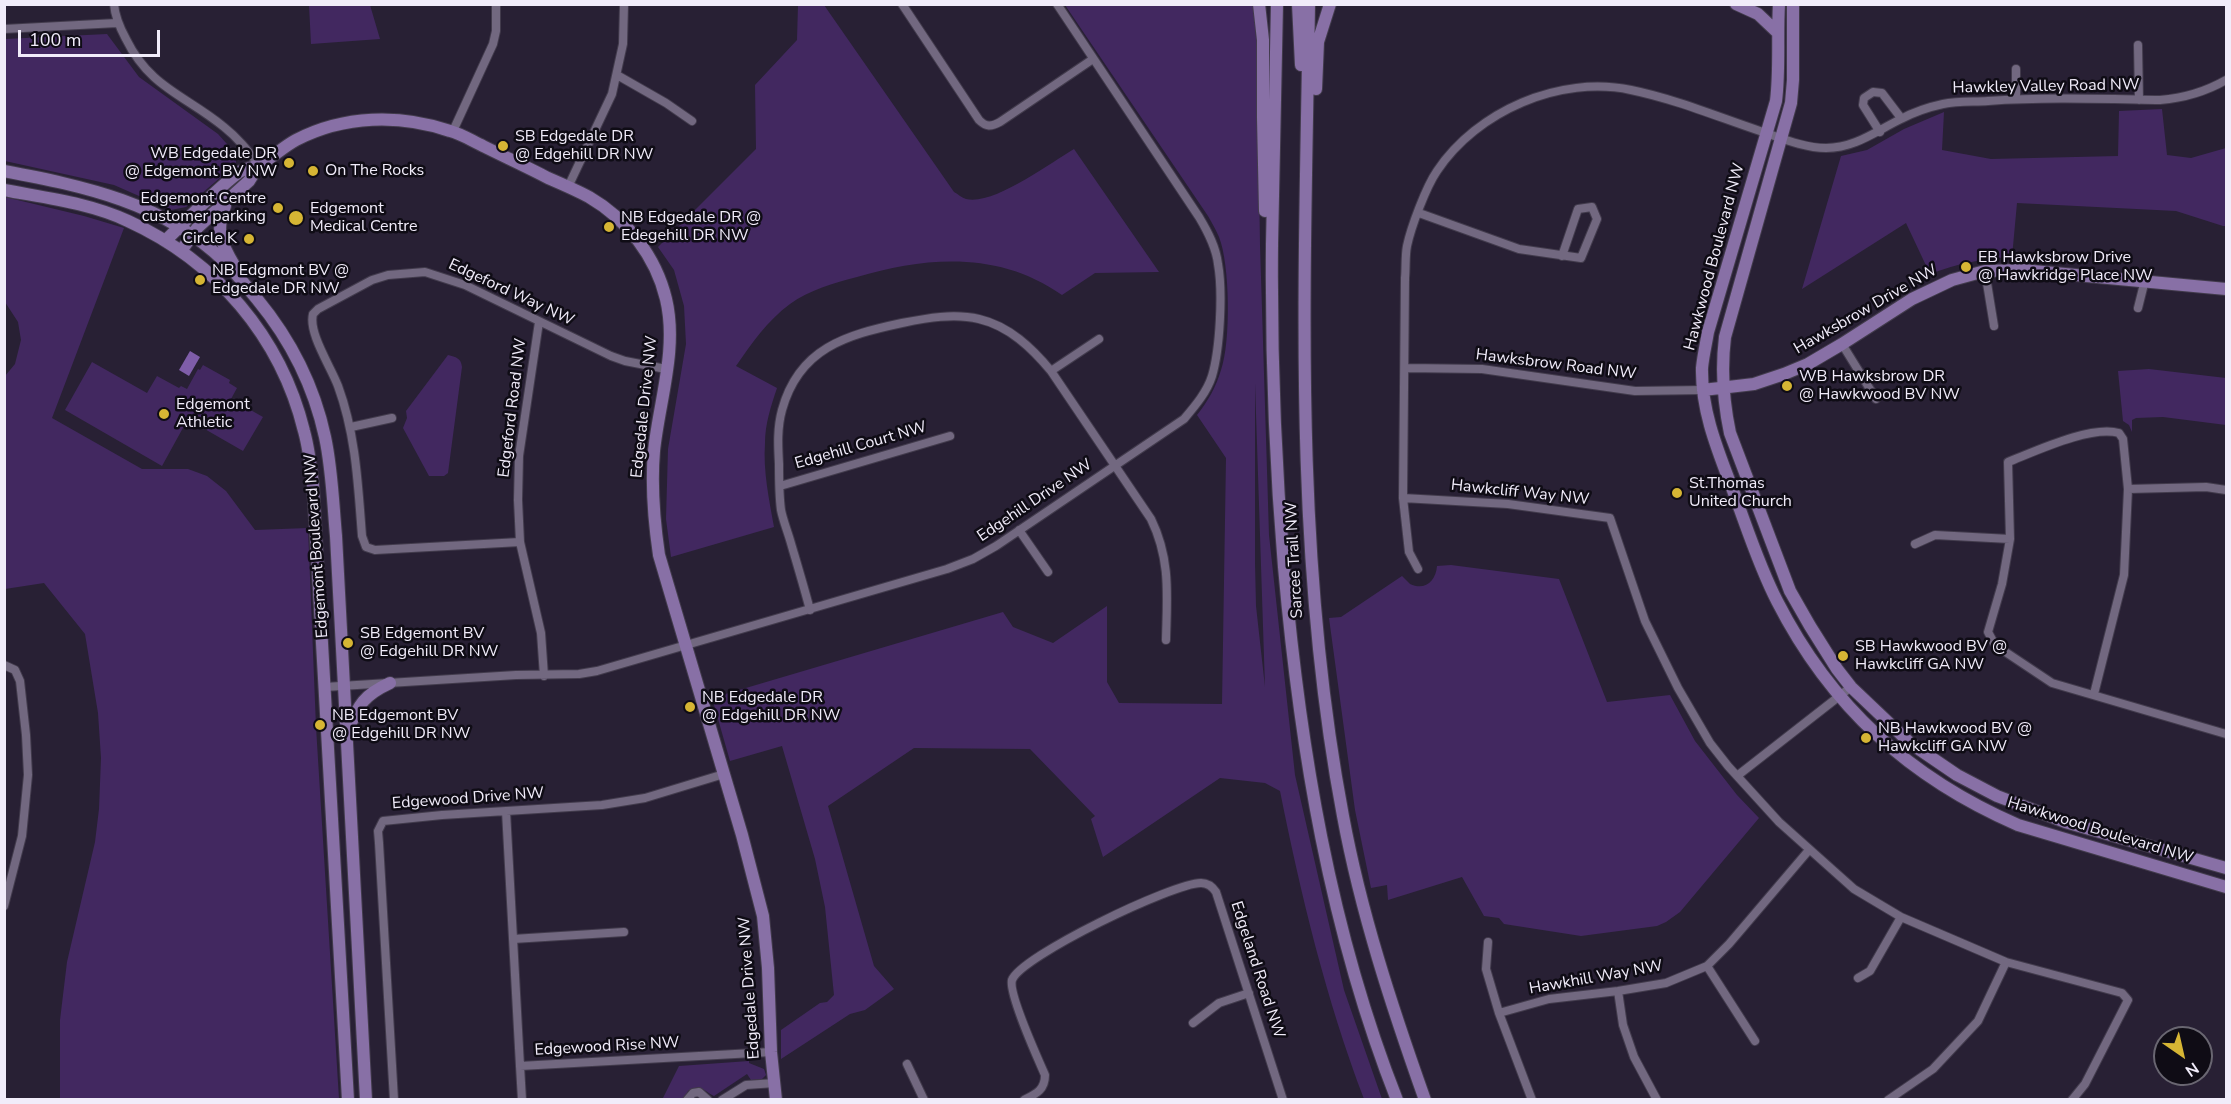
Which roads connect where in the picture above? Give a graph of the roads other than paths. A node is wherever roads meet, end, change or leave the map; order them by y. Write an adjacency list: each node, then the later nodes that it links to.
1 (114, 4): 14 (street)
2 (496, 4): 27 (street)
3 (624, 4): 20 (street)
4 (902, 4): 18 (street)
5 (1057, 4): 18 (street, Edgehill Drive NW)
6 (1259, 4): 41 (main road)
7 (1277, 4): 41 (main road, Sarcee Trail NW)
8 (1298, 4): 22 (main road)
9 (1309, 4): 22 (main road, Sarcee Trail NW)
10 (1330, 4): 38 (main road)
11 (1736, 4): 16 (main road)
12 (1779, 4): 16 (main road, Hawkwood Boulevard NW)
13 (1793, 4): 30 (main road, Hawkwood Boulevard NW)
14 (117, 23): 15 (street); 31 (street)
15 (4, 29)
16 (1777, 32): 29 (main road, Hawkwood Boulevard NW)
17 (2138, 45): 24 (street)
18 (1093, 59): 62 (street, Edgehill Drive NW)
19 (2016, 69): 23 (street)
20 (617, 75): 26 (street); 33 (street)
21 (2226, 80): 24 (street, Hawkley Valley Road NW)
22 (1308, 90): 38 (main road, Sarcee Trail NW)
23 (2016, 99): 24 (street, Hawkley Valley Road NW); 25 (street, Hawkley Valley Road NW)
24 (2139, 100)
25 (1901, 118): 28 (street, Hawkley Valley Road NW); 28 (street)
26 (692, 121)
27 (453, 131): 31 (main road, Edgedale Drive NW); 33 (main road, Edgedale Drive NW)
28 (1880, 132): 30 (street, Hawkley Valley Road NW)
29 (1766, 133): 30 (street, Hawkley Valley Road NW); 36 (street); 57 (main road, Hawkwood Boulevard NW)
30 (1781, 139): 56 (main road, Hawkwood Boulevard NW)
31 (259, 165): 35 (main road, Edgedale Drive NW); 37 (main road, Edgedale Drive NW)
32 (4, 171): 37 (main road, Edgemont Boulevard NW)
33 (568, 187): 54 (main road, Edgedale Drive NW)
34 (4, 190): 40 (main road, Edgemont Boulevard NW)
35 (226, 203): 39 (main road, Edgedale Drive NW); 45 (main road)
36 (1419, 213): 43 (street); 53 (street)
37 (180, 226): 39 (main road, Edgemont Boulevard NW); 40 (main road, Edgedale Drive NW)
38 (1306, 233): 123 (main road, Sarcee Trail NW)
39 (192, 234): 42 (main road, Edgedale Drive NW); 45 (main road, Edgemont Boulevard NW)
40 (165, 241): 42 (main road, Edgemont Boulevard NW)
41 (1272, 244): 122 (main road, Sarcee Trail NW)
42 (181, 251): 80 (main road, Edgemont Boulevard NW)
43 (1562, 256): 43 (street)
44 (1985, 271): 46 (main road, Hawksbrow Drive NW); 50 (street); 52 (main road, Hawksbrow Drive NW)
45 (242, 279): 79 (main road, Edgemont Boulevard NW)
46 (2145, 280): 47 (main road, Hawksbrow Drive NW); 48 (street)
47 (2226, 289)
48 (2138, 308)
49 (539, 322): 54 (street, Edgeford Way NW); 60 (street, Edgeford Way NW); 69 (street, Edgeford Road NW)
50 (1994, 326)
51 (1099, 339): 55 (street)
52 (1842, 344): 56 (main road, Hawksbrow Drive NW); 58 (street)
53 (1406, 368): 57 (street, Hawksbrow Road NW); 66 (street)
54 (666, 369): 75 (main road, Edgedale Drive NW)
55 (1051, 371): 62 (street); 63 (street)
56 (1723, 389): 57 (main road, Hawksbrow Drive NW); 81 (main road, Hawkwood Boulevard NW)
57 (1703, 390): 83 (main road, Hawkwood Boulevard NW)
58 (1876, 399)
59 (392, 418): 60 (street)
60 (351, 427): 69 (street, Edgeford Way NW)
61 (950, 436): 63 (street, Edgehill Court NW)
62 (1114, 465): 67 (street, Edgehill Drive NW); 74 (street)
63 (780, 486): 73 (street)
64 (2128, 489): 65 (street); 68 (street); 82 (street)
65 (2226, 490)
66 (1404, 498): 71 (street); 87 (street, Hawkcliff Way NW)
67 (1019, 531): 72 (street); 73 (street, Edgehill Drive NW)
68 (2010, 539): 70 (street); 82 (street)
69 (520, 542): 77 (street, Edgeford Road NW)
70 (1915, 544)
71 (1418, 569)
72 (1048, 572)
73 (810, 610): 75 (street, Edgehill Drive NW)
74 (1166, 640)
75 (687, 646): 77 (street, Edgehill Drive NW); 86 (main road, Edgedale Drive NW)
76 (4, 665): 94 (street)
77 (544, 676): 78 (street, Edgehill Drive NW)
78 (390, 683): 79 (street, Edgehill Drive NW); 84 (main road)
79 (343, 686): 80 (street, Edgehill Drive NW); 84 (main road, Edgemont Boulevard NW)
80 (324, 687): 111 (main road, Edgemont Boulevard NW)
81 (1851, 687): 83 (street); 89 (main road, Hawkwood Boulevard NW)
82 (2094, 694): 85 (street)
83 (1838, 697): 87 (street); 90 (main road, Hawkwood Boulevard NW)
84 (346, 734): 112 (main road, Edgemont Boulevard NW)
85 (2226, 734)
86 (724, 774): 88 (street, Edgewood Drive NW); 107 (main road, Edgedale Drive NW)
87 (1737, 776): 91 (street, Hawkcliff Way NW)
88 (506, 811): 97 (street, Edgewood Rise NW); 113 (street, Edgewood Drive NW)
89 (2064, 822): 90 (main road); 92 (main road, Hawkwood Boulevard NW)
90 (2059, 837): 93 (main road, Hawkwood Boulevard NW)
91 (1809, 850): 95 (street, Hawkcliff Way NW); 100 (street, Hawkhill Way NW)
92 (2226, 868)
93 (2226, 887)
94 (4, 906)
95 (1901, 917): 99 (street, Hawkcliff Way NW); 101 (street)
96 (624, 932): 97 (street)
97 (513, 939): 109 (street, Edgewood Rise NW)
98 (1488, 942): 104 (street)
99 (2006, 962): 126 (street); 127 (street, Hawkcliff Way NW)
100 (1707, 966): 102 (street, Hawkhill Way NW); 106 (street)
101 (1858, 978)
102 (1618, 991): 104 (street, Hawkhill Way NW); 125 (street)
103 (1248, 993): 105 (street); 120 (street, Edgeland Road NW); 121 (street, Edgeland Road NW)
104 (1499, 1013): 124 (street)
105 (1193, 1023)
106 (1755, 1041)
107 (771, 1052): 109 (street, Edgewood Rise NW); 110 (main road, Edgedale Drive NW)
108 (908, 1064): 119 (street)
109 (520, 1066): 114 (street)
110 (775, 1083): 117 (street); 118 (main road, Edgedale Drive NW)
111 (348, 1100)
112 (366, 1100)
113 (393, 1100)
114 (522, 1100)
115 (687, 1100): 116 (street)
116 (708, 1100)
117 (722, 1100)
118 (776, 1100)
119 (924, 1100)
120 (1024, 1100)
121 (1283, 1100)
122 (1397, 1100)
123 (1425, 1100)
124 (1532, 1100)
125 (1657, 1100)
126 (1888, 1100)
127 (2072, 1100)

